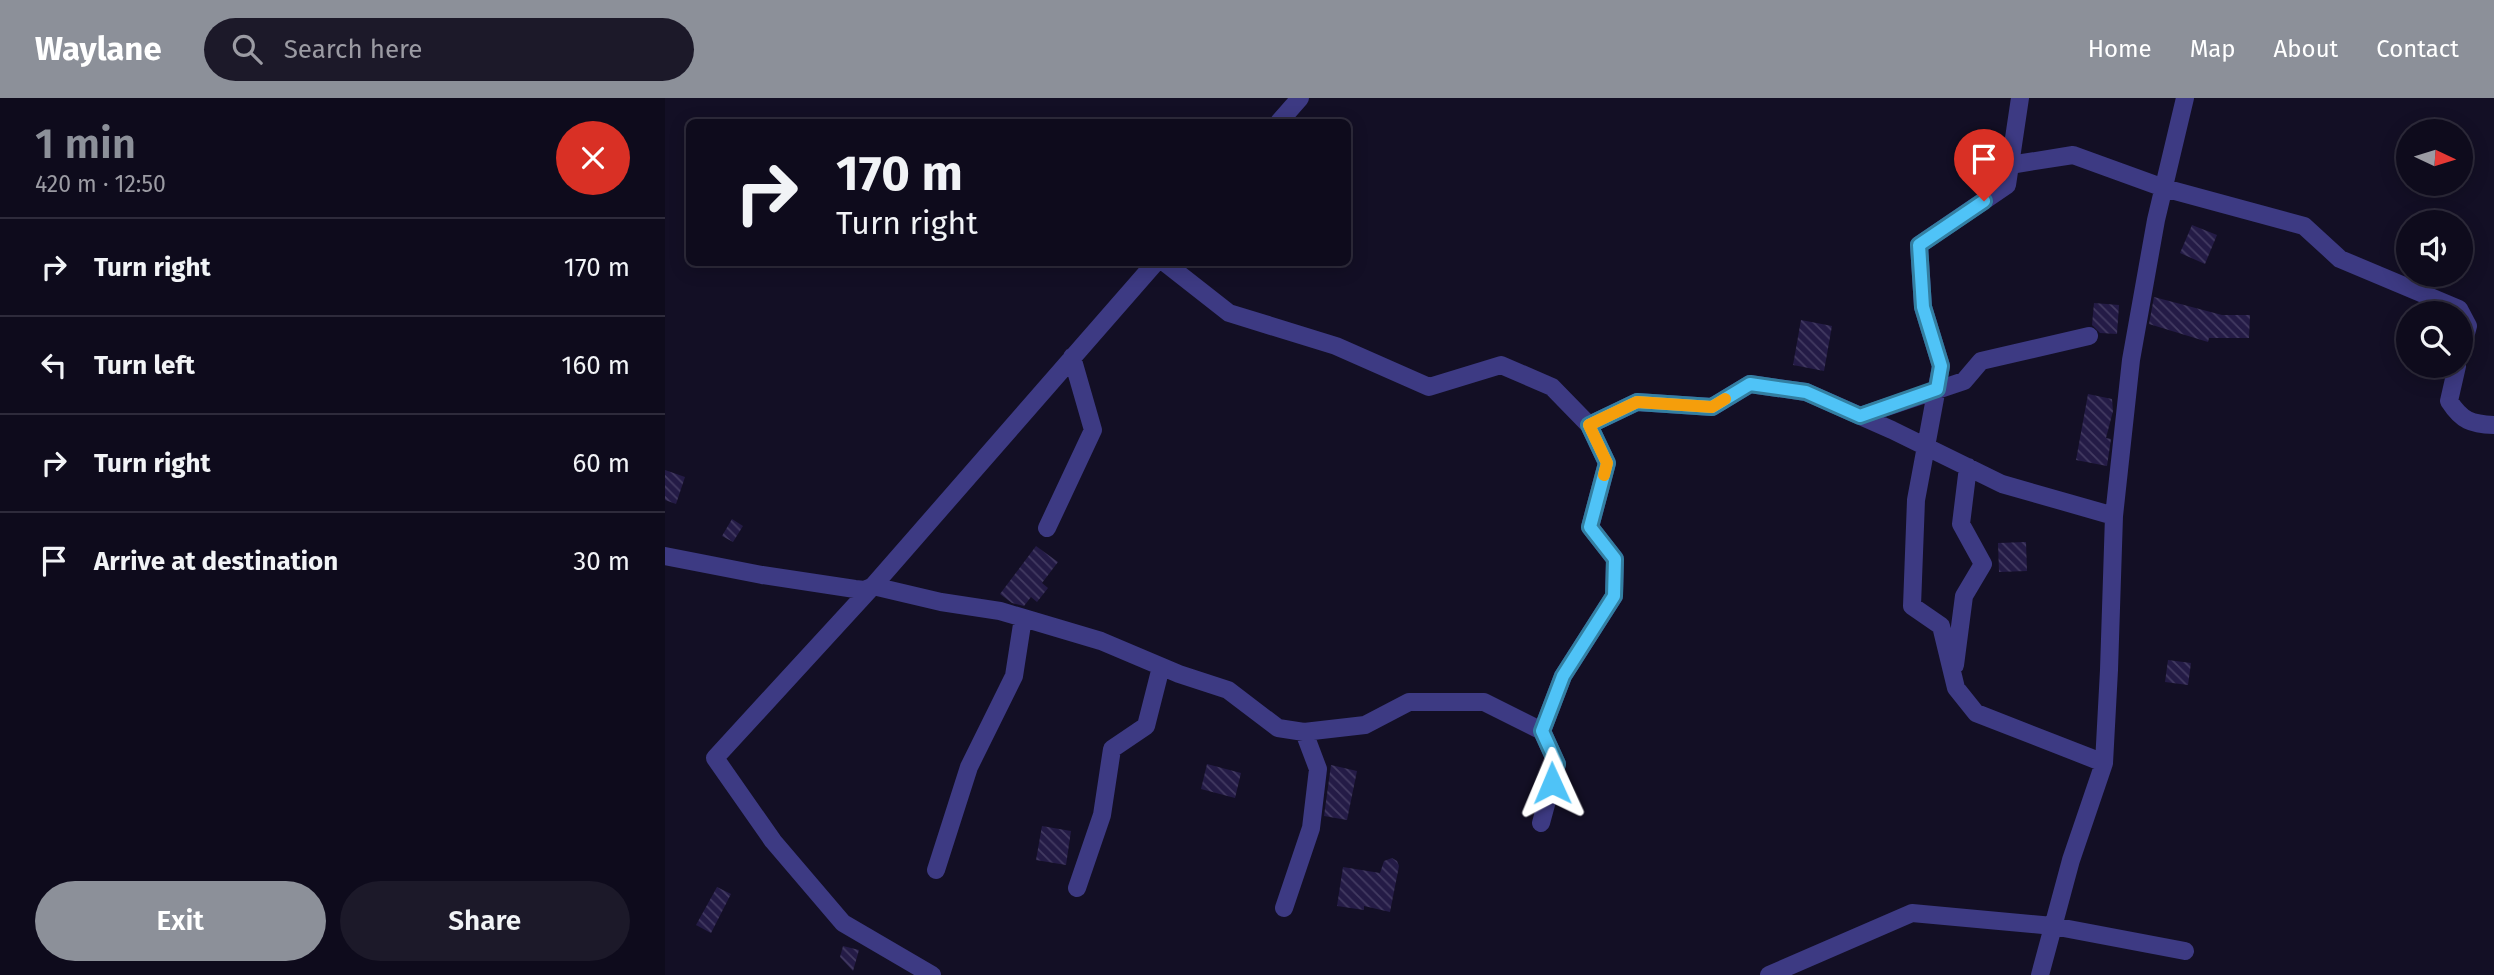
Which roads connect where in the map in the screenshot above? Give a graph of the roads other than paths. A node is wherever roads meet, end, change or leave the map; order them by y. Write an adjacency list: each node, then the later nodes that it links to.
1 (1300, 98): 4 (street)
2 (2020, 98): 5 (street)
3 (2185, 98): 6 (street)
4 (1282, 119)
5 (2010, 165): 6 (street); 13 (street)
6 (2164, 188): 9 (street); 19 (street)
7 (1152, 266): 11 (street)
8 (1169, 266): 15 (street)
9 (2440, 301)
10 (2089, 336): 13 (street)
11 (1072, 358): 20 (street); 22 (street)
12 (2454, 378): 16 (street)
13 (1937, 389): 14 (street); 17 (street)
14 (1860, 416): 15 (street); 17 (street)
15 (1589, 425): 26 (street)
16 (2494, 425)
17 (1927, 447): 18 (street); 25 (street)
18 (1968, 467): 19 (street); 25 (street)
19 (2114, 516): 28 (street)
20 (1047, 528)
21 (665, 556): 22 (street)
22 (873, 586): 23 (street); 35 (street)
23 (1023, 618): 24 (street); 30 (street)
24 (1161, 667): 27 (street); 31 (street)
25 (1953, 677): 28 (street)
26 (1542, 731): 27 (street); 29 (street)
27 (1304, 732): 32 (street)
28 (2104, 763): 33 (street)
29 (1541, 823)
30 (936, 870)
31 (1077, 888)
32 (1284, 908)
33 (2053, 926): 34 (street); 36 (street); 37 (street)
34 (2185, 951)
35 (932, 975)
36 (1769, 975)
37 (2040, 975)

